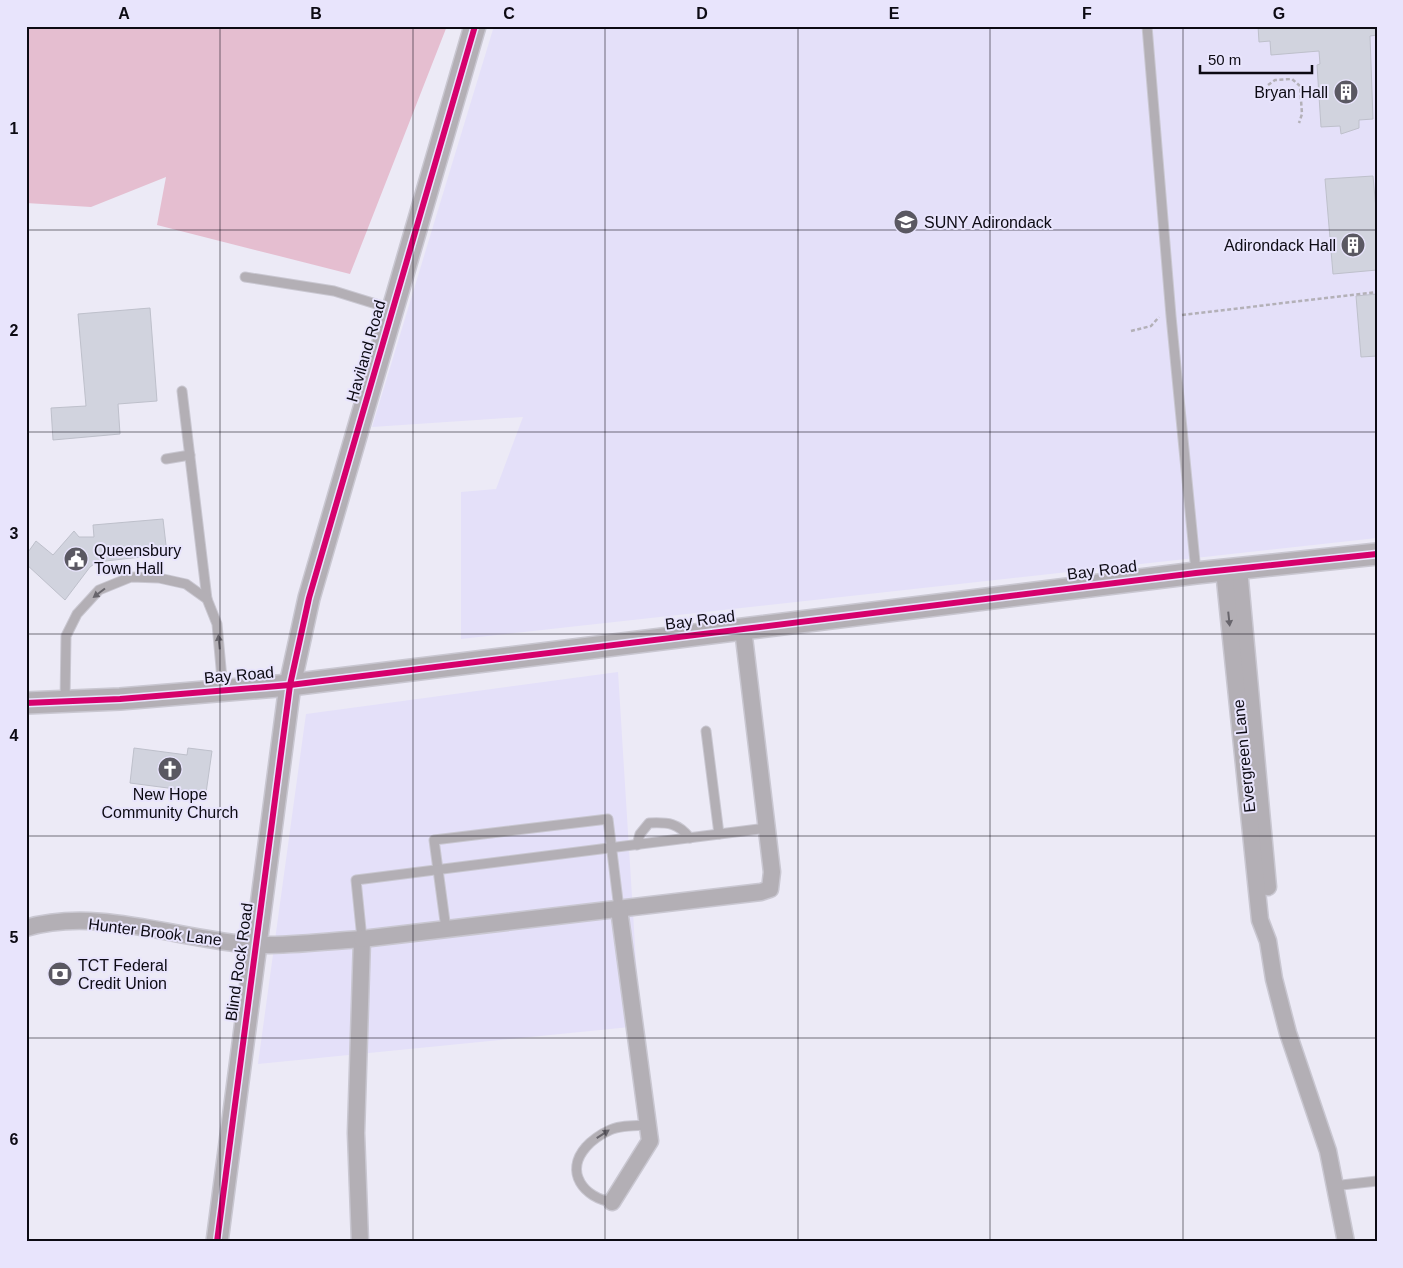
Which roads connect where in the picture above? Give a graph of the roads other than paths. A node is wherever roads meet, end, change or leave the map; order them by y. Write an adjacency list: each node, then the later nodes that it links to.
1 (475, 26): 4 (street, Haviland Road)
2 (1146, 26): 10 (lane)
3 (245, 277): 4 (lane)
4 (392, 309): 13 (street, Haviland Road)
5 (182, 391): 6 (lane)
6 (190, 455): 7 (lane); 11 (lane)
7 (166, 459)
8 (1377, 554): 9 (street, Bay Road)
9 (1232, 569): 10 (street, Bay Road); 31 (street, Evergreen Lane)
10 (1196, 573): 12 (street, Bay Road)
11 (207, 598): 14 (lane, one-way to 11); 15 (lane, one-way to 15)
12 (743, 629): 13 (street, Bay Road); 18 (street)
13 (290, 685): 14 (street, Bay Road); 28 (street, Blind Rock Road)
14 (223, 690): 15 (street, Bay Road)
15 (66, 702): 16 (street, Bay Road)
16 (26, 703)
17 (706, 731): 19 (lane)
18 (767, 828): 19 (lane); 24 (street, Hunter Brook Lane)
19 (719, 834): 20 (lane)
20 (690, 838): 21 (lane); 21 (lane)
21 (638, 845): 22 (lane)
22 (612, 848): 23 (lane); 23 (lane); 24 (lane)
23 (437, 871): 26 (lane); 27 (lane)
24 (619, 909): 26 (street, Hunter Brook Lane); 29 (street)
25 (26, 928): 28 (street, Hunter Brook Lane)
26 (446, 929): 27 (street, Hunter Brook Lane)
27 (362, 939): 28 (street, Hunter Brook Lane); 34 (street)
28 (256, 945): 33 (street, Blind Rock Road)
29 (647, 1125): 32 (street); 32 (lane, one-way to 29)
30 (1377, 1181): 31 (lane)
31 (1333, 1186): 35 (street, Evergreen Lane)
32 (612, 1202)
33 (217, 1242)
34 (360, 1242)
35 (1346, 1242)

